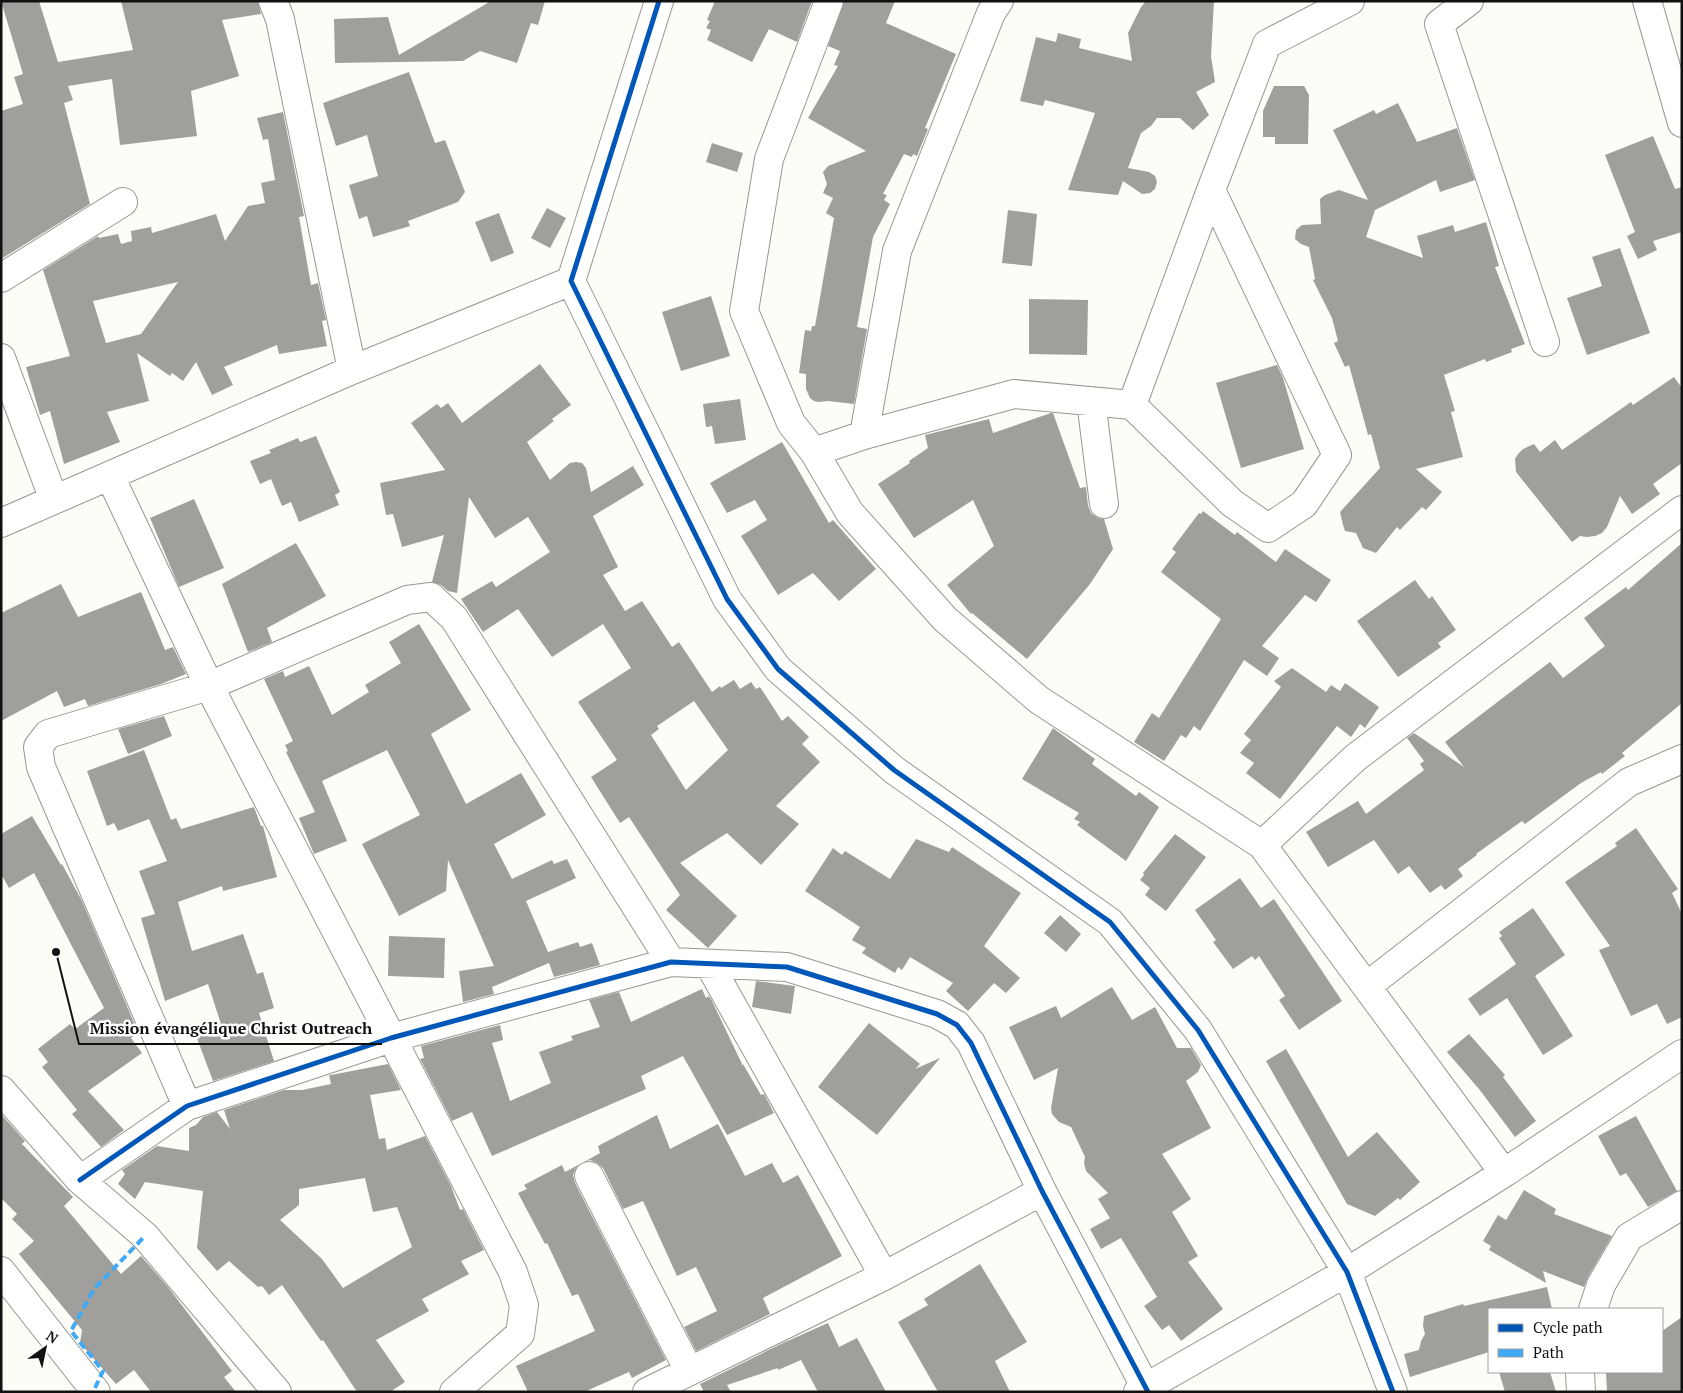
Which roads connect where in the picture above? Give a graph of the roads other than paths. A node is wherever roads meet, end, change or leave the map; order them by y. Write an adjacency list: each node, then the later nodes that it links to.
1 (273, 1): 15 (street)
2 (659, 1): 12 (street)
3 (829, 1): 19 (street)
4 (999, 1): 18 (street)
5 (1350, 1): 9 (street)
6 (1469, 1): 13 (street)
7 (1647, 1): 8 (street)
8 (1682, 123)
9 (1211, 190): 17 (street); 17 (street)
10 (123, 202): 11 (street)
11 (1, 278)
12 (571, 281): 15 (street); 41 (street)
13 (1545, 342)
14 (1, 358): 21 (street)
15 (352, 370): 20 (street)
16 (1091, 401): 17 (street); 18 (street); 22 (street)
17 (1132, 405)
18 (864, 435): 19 (street)
19 (814, 452): 27 (street)
20 (110, 476): 21 (street); 25 (street)
21 (54, 500): 24 (street)
22 (1104, 504)
23 (1682, 510): 27 (street)
24 (1, 523)
25 (209, 686): 28 (street); 31 (street); 34 (street)
26 (1682, 759): 30 (street)
27 (1262, 845): 30 (street)
28 (671, 962): 29 (street); 31 (street)
29 (709, 964): 38 (street); 42 (street)
30 (1366, 986): 35 (street)
31 (391, 1038): 34 (street); 49 (street)
32 (1682, 1054): 35 (street)
33 (1, 1090): 37 (street)
34 (187, 1106): 37 (street)
35 (1504, 1173): 41 (street)
36 (589, 1176): 44 (street)
37 (80, 1180): 48 (street)
38 (1042, 1191): 42 (street); 46 (street)
39 (1682, 1204): 43 (street)
40 (1, 1271): 47 (street)
41 (1347, 1272): 46 (street); 51 (street)
42 (884, 1276): 44 (street)
43 (1593, 1308)
44 (689, 1371): 50 (street)
45 (1580, 1373): 52 (street)
46 (1144, 1390)
47 (92, 1391)
48 (277, 1392)
49 (454, 1392)
50 (647, 1392)
51 (1393, 1392)
52 (1581, 1392)

